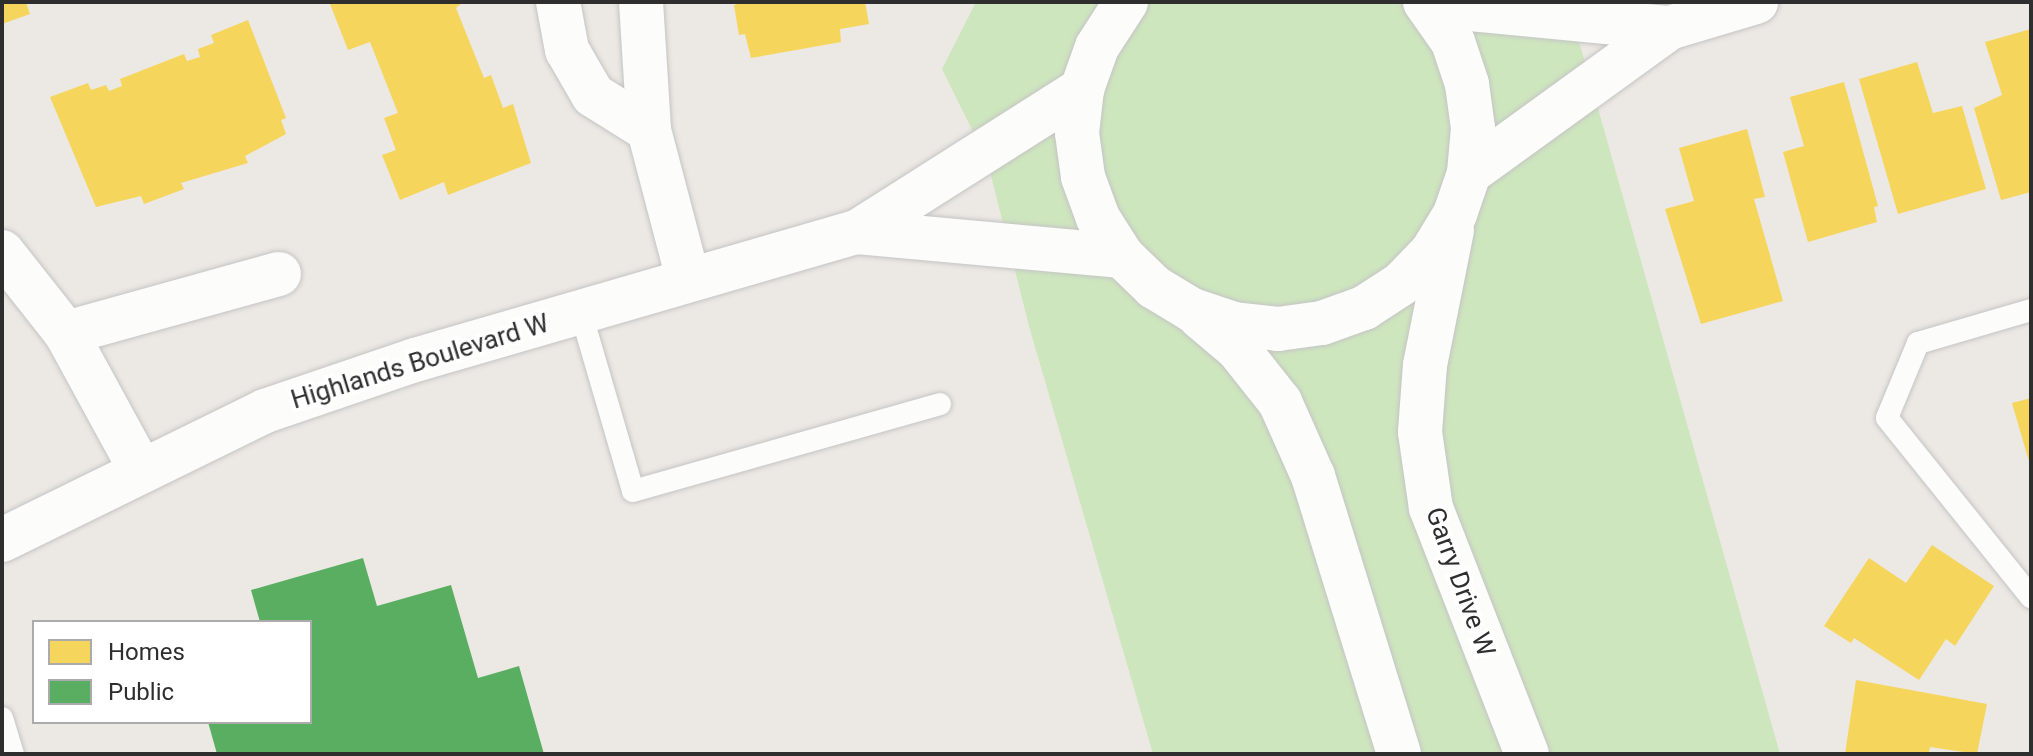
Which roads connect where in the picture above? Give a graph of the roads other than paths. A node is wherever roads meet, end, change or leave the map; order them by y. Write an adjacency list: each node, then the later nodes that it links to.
1 (558, 2): 8 (street)
2 (641, 2): 8 (street)
3 (1756, 2): 6 (street)
4 (1122, 4): 7 (street)
5 (1427, 4): 6 (street); 9 (street)
6 (1669, 28): 9 (street)
7 (1082, 89): 11 (street, Highlands Boulevard W); 13 (street)
8 (649, 130): 15 (street)
9 (1469, 173): 10 (street)
10 (1455, 214): 16 (street); 27 (street, Garry Drive W)
11 (857, 232): 13 (street, Highlands Boulevard W); 15 (street, Highlands Boulevard W)
12 (2, 252): 19 (street)
13 (1122, 256): 16 (street)
14 (279, 274): 19 (street)
15 (688, 279): 18 (street, Highlands Boulevard W)
16 (1192, 310): 26 (street)
17 (2031, 310): 23 (lane)
18 (581, 313): 20 (lane); 21 (street, Highlands Boulevard W)
19 (66, 333): 21 (street)
20 (940, 404)
21 (140, 469): 22 (street, Highlands Boulevard W)
22 (2, 540)
23 (2031, 597)
24 (2, 718): 25 (lane)
25 (13, 754)
26 (1399, 754)
27 (1527, 754)

